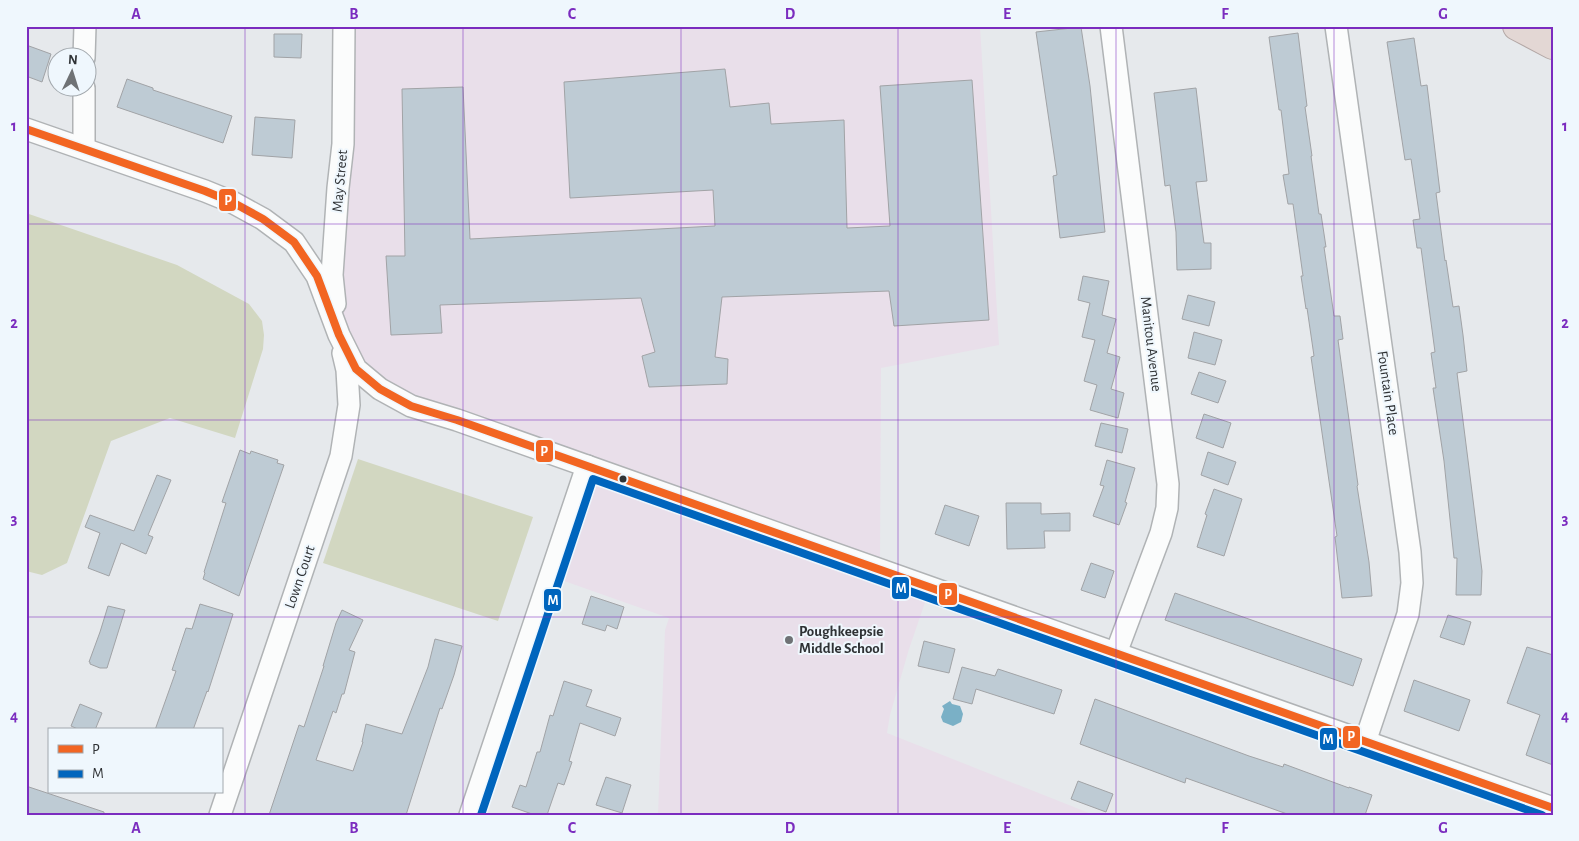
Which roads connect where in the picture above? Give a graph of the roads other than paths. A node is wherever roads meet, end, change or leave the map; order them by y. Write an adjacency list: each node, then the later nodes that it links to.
1 (85, 26): 7 (street)
2 (344, 26): 11 (street, May Street)
3 (1112, 26): 13 (street, Manitou Avenue)
4 (1517, 26): 6 (highway)
5 (1339, 31): 14 (street, Fountain Place)
6 (1553, 45)
7 (84, 48)
8 (84, 98): 10 (street)
9 (26, 129): 10 (street)
10 (84, 148): 11 (street)
11 (339, 335): 12 (street); 16 (street, Lown Court)
12 (586, 466): 13 (street); 17 (street)
13 (1116, 653): 14 (street)
14 (1365, 742): 15 (street)
15 (1553, 808)
16 (220, 815)
17 (470, 815)

